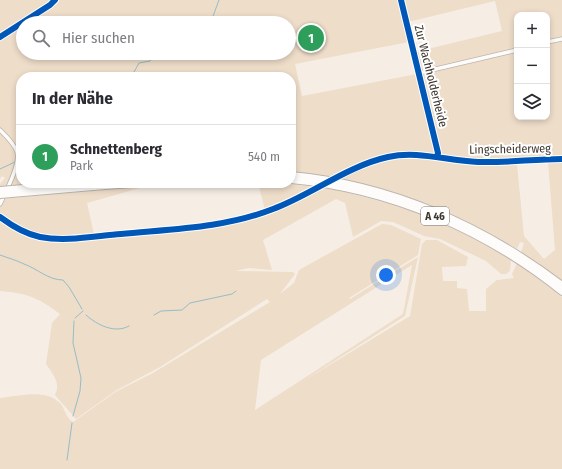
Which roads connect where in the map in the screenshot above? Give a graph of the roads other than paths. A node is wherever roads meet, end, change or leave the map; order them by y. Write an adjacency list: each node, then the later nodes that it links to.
1 (401, 0): 5 (street, Zur Wachholderheide)
2 (562, 39): 3 (street)
3 (550, 41)
4 (514, 51): 5 (street)
5 (419, 73): 8 (street, Zur Wachholderheide)
6 (0, 130): 7 (street)
7 (16, 151)
8 (437, 157): 9 (street, Lingscheiderweg); 18 (street, Lingscheiderweg, bridge)
9 (562, 159)
10 (16, 165): 17 (street)
11 (296, 176): 19 (highway, A 46)
12 (296, 181): 20 (highway, A 46)
13 (23, 188): 15 (highway, bridge)
14 (81, 188): 16 (highway, bridge)
15 (0, 190)
16 (0, 195)
17 (0, 204)
18 (0, 217)
19 (562, 285)
20 (562, 292)

